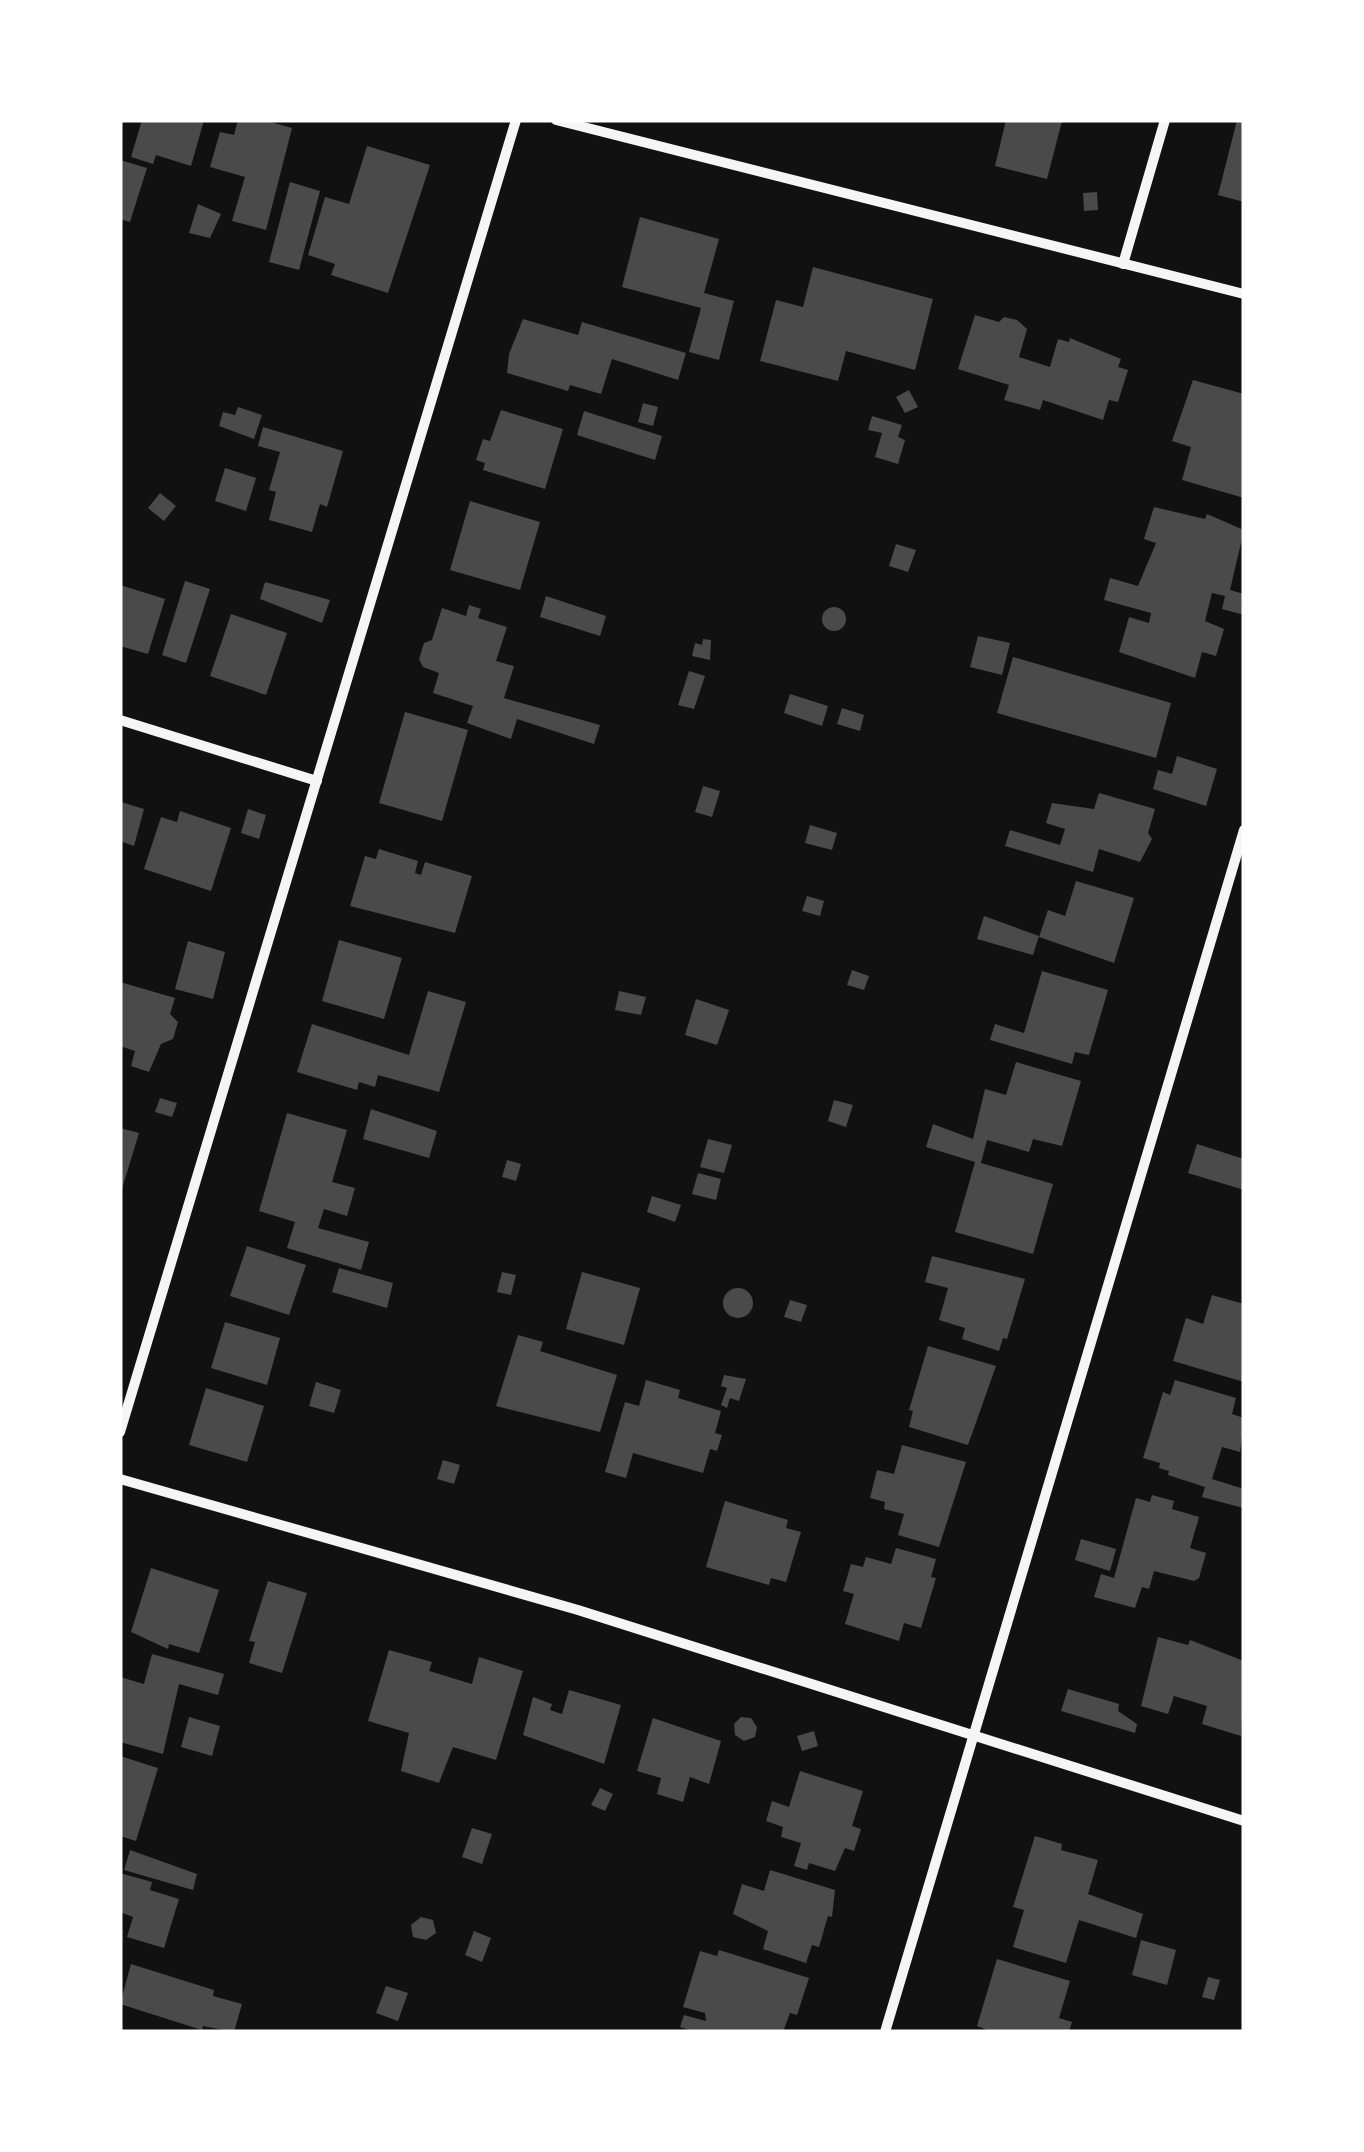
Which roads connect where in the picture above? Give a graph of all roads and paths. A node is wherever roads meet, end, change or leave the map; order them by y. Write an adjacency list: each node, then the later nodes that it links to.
1 (516, 120): 7 (street)
2 (556, 120): 4 (street)
3 (1165, 120): 4 (street)
4 (1123, 264): 5 (street)
5 (1244, 294)
6 (120, 720): 7 (street)
7 (317, 781): 9 (street)
8 (1244, 830): 11 (street)
9 (120, 1432)
10 (120, 1479): 11 (street)
11 (972, 1736): 12 (street); 13 (street)
12 (1244, 1821)
13 (885, 2032)

